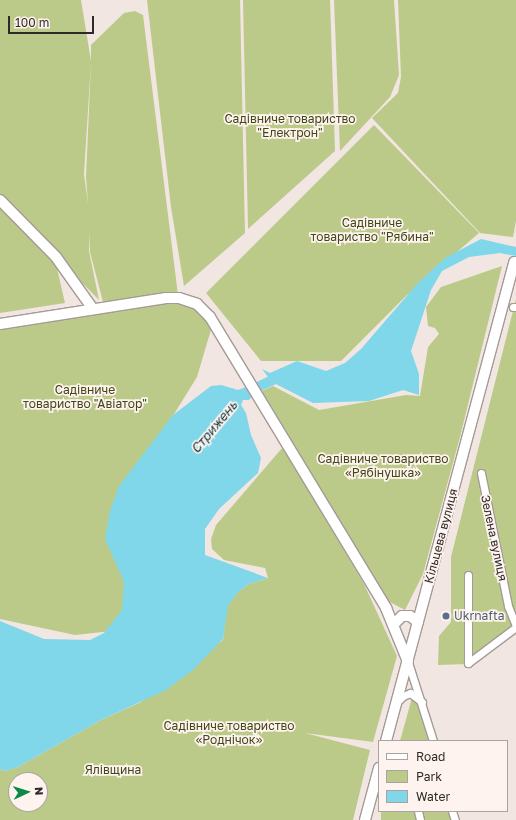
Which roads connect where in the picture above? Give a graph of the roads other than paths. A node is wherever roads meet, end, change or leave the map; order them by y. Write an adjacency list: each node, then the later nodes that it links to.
1 (0, 200): 3 (street)
2 (514, 262): 9 (street, Кільцева вулиця)
3 (93, 309): 4 (street); 7 (street)
4 (0, 324)
5 (481, 473): 11 (street, Зелена вулиця)
6 (468, 575): 11 (street)
7 (386, 608): 8 (street); 10 (street)
8 (402, 616): 9 (street); 10 (street)
9 (418, 622): 12 (street, Кільцева вулиця)
10 (394, 624): 12 (street)
11 (516, 627)
12 (408, 662): 13 (street); 14 (street, Кільцева вулиця)
13 (422, 702): 14 (street); 16 (street)
14 (395, 706): 15 (street, Кільцева вулиця)
15 (386, 740)
16 (433, 740)
17 (378, 772): 18 (street)
18 (365, 820)

